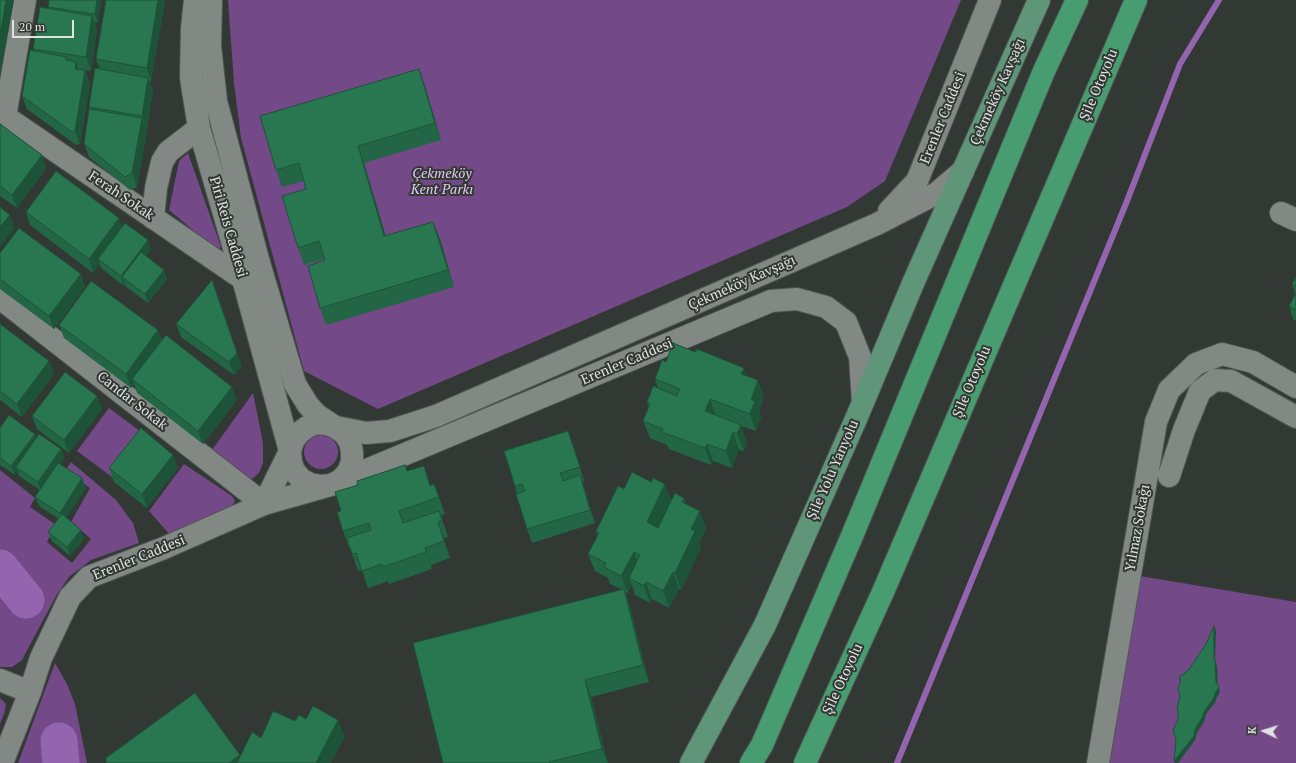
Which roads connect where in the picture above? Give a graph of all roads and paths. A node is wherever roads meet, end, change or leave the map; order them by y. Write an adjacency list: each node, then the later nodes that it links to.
1 (25, 0): 8 (street)
2 (195, 0): 9 (street, Piri Reis Caddesi)
3 (211, 0): 18 (street)
4 (990, 0): 12 (street, Erenler Caddesi)
5 (1039, 0): 10 (main road, Çekmeköy Kavşağı)
6 (1077, 0): 27 (highway)
7 (1136, 0): 28 (highway, Şile Otoyolu)
8 (3, 115): 11 (street, Ferah Sokak)
9 (199, 128): 11 (street); 13 (street, Piri Reis Caddesi)
10 (963, 170): 12 (street, Çekmeköy Kavşağı); 16 (main road, Şile Yolu Yanyolu)
11 (152, 218): 13 (street, Ferah Sokak)
12 (877, 224): 18 (street, Çekmeköy Kavşağı)
13 (242, 280): 19 (street, Piri Reis Caddesi)
14 (0, 298): 22 (street, Candar Sokak)
15 (1296, 387): 29 (street, Yılmaz Sokağı)
16 (863, 402): 21 (street, Erenler Caddesi); 26 (main road, Şile Yolu Yanyolu)
17 (1296, 416): 20 (street)
18 (336, 427): 19 (street); 21 (street)
19 (290, 451): 21 (street); 22 (street)
20 (1169, 476)
21 (331, 485): 22 (street, Erenler Caddesi)
22 (264, 504): 24 (street, Erenler Caddesi)
23 (0, 680): 24 (street)
24 (30, 692): 25 (street, Erenler Caddesi)
25 (2, 763)
26 (691, 763)
27 (751, 763)
28 (804, 763)
29 (1098, 763)

